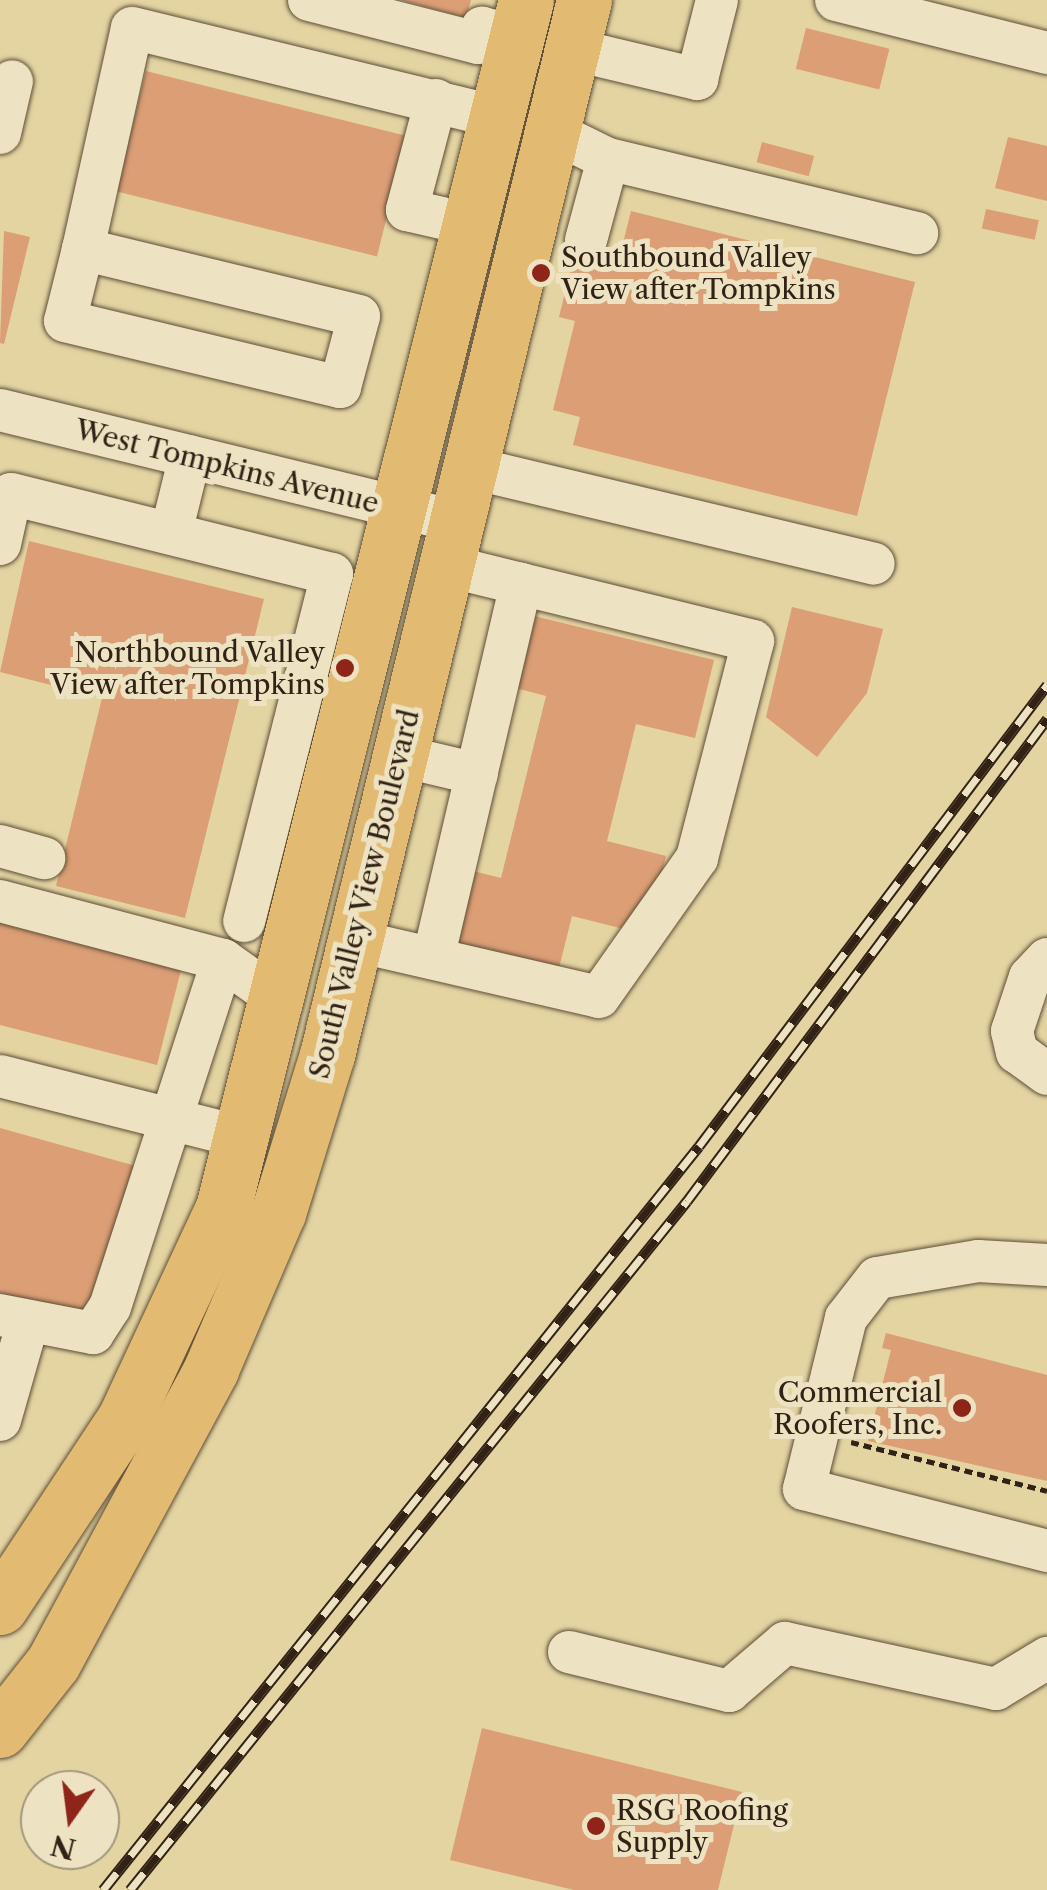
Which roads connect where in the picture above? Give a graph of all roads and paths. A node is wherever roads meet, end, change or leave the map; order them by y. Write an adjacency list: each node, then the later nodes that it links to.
1 (309, 0): 4 (street)
2 (717, 0): 5 (street)
3 (836, 0): 6 (street)
4 (503, 16): 5 (main road); 9 (main road, South Valley View Boulevard)
5 (577, 25): 10 (main road, South Valley View Boulevard)
6 (1047, 53)
7 (12, 81): 11 (street)
8 (436, 100): 9 (street); 13 (street); 16 (street)
9 (498, 117): 10 (main road); 13 (main road, South Valley View Boulevard)
10 (551, 131): 12 (street); 20 (main road, South Valley View Boulevard)
11 (0, 133)
12 (608, 159): 14 (street); 15 (street)
13 (472, 225): 18 (main road, South Valley View Boulevard)
14 (917, 233)
15 (586, 240)
16 (83, 249): 16 (street)
17 (0, 410): 19 (street, West Tompkins Avenue)
18 (416, 453): 20 (main road); 21 (main road, South Valley View Boulevard)
19 (190, 456): 21 (street, West Tompkins Avenue); 22 (street)
20 (468, 467): 23 (main road, South Valley View Boulevard); 25 (street)
21 (402, 508): 23 (street, West Tompkins Avenue); 37 (main road, South Valley View Boulevard)
22 (171, 533): 24 (street); 32 (street)
23 (450, 543): 26 (street, West Tompkins Avenue); 27 (main road, South Valley View Boulevard)
24 (0, 544)
25 (874, 564)
26 (521, 584): 28 (street); 34 (street, West Tompkins Avenue)
27 (397, 755): 28 (street); 33 (main road, South Valley View Boulevard)
28 (476, 774): 34 (street)
29 (0, 846): 30 (street)
30 (44, 858)
31 (0, 901): 36 (street)
32 (244, 921)
33 (352, 940): 34 (street); 48 (main road, South Valley View Boulevard)
34 (433, 958)
35 (1047, 959): 38 (street)
36 (223, 960): 37 (street); 40 (street)
37 (281, 1001): 41 (main road, South Valley View Boulevard)
38 (1047, 1074)
39 (0, 1076): 40 (street)
40 (169, 1117): 41 (street); 43 (street)
41 (245, 1138): 45 (main road, South Valley View Boulevard)
42 (1047, 1265): 46 (street)
43 (14, 1318): 44 (street)
44 (0, 1420)
45 (124, 1420): 50 (main road); 51 (main road, South Valley View Boulevard)
46 (817, 1433): 47 (path); 49 (street)
47 (1047, 1491)
48 (142, 1493): 54 (main road); 55 (main road, South Valley View Boulevard)
49 (1047, 1551)
50 (0, 1552)
51 (0, 1607)
52 (569, 1652): 53 (street)
53 (1047, 1658)
54 (0, 1686)
55 (0, 1730)

